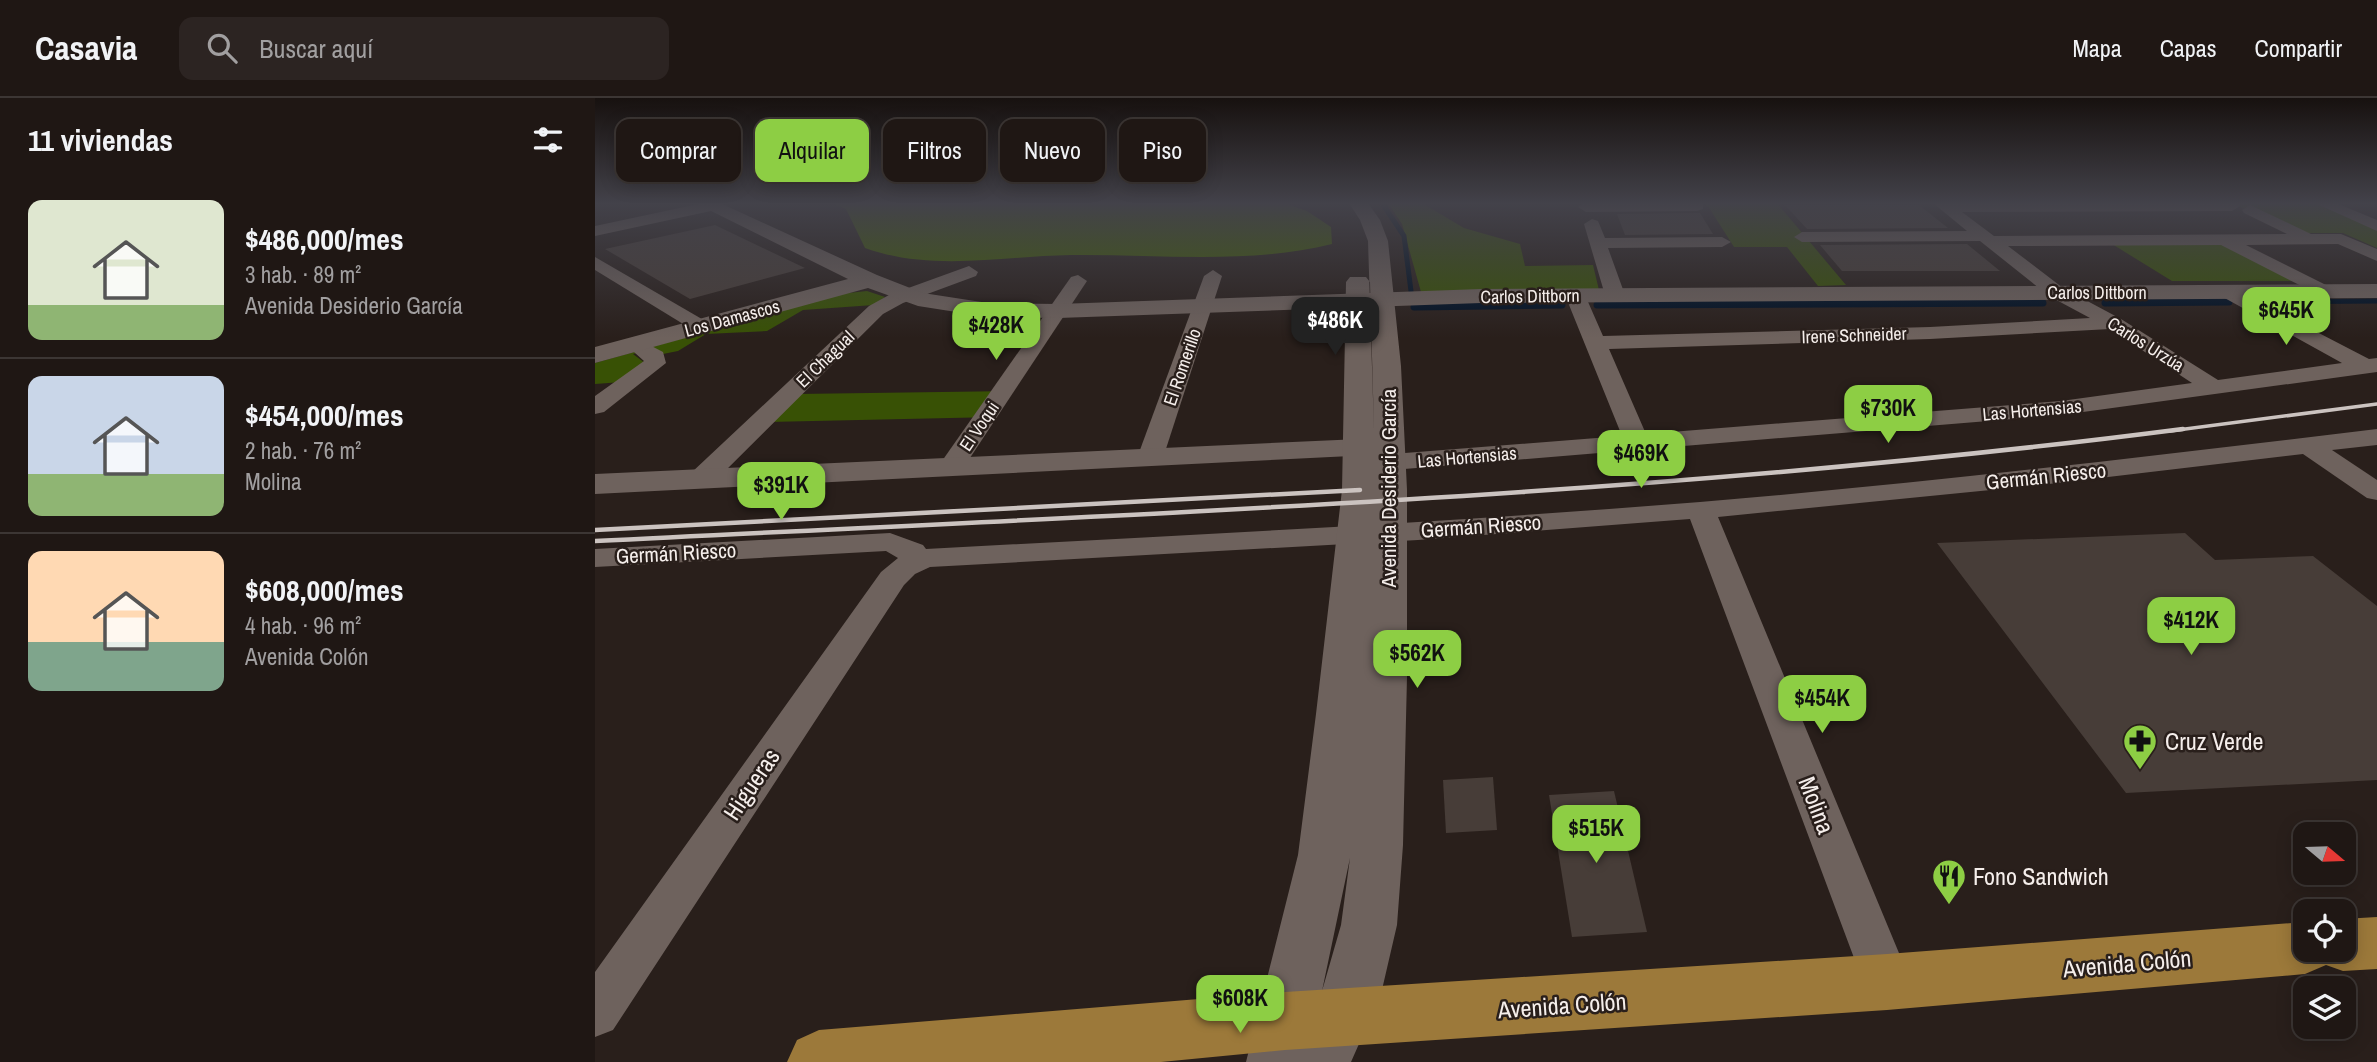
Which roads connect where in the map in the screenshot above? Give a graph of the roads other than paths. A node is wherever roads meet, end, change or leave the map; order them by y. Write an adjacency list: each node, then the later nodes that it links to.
1 (800, 248): 11 (street, Carlos Dittborn)
2 (1376, 248): 13 (street, Avenida Desiderio García)
3 (1600, 248): 20 (street)
4 (1999, 248): 16 (street, Carlos Urzúa)
5 (2240, 248): 14 (street)
6 (2359, 248): 7 (street)
7 (2377, 256)
8 (595, 262): 24 (street)
9 (969, 272): 18 (street, El Chagual)
10 (1213, 276): 21 (street, El Romerillo)
11 (869, 280): 18 (street, Carlos Dittborn); 24 (street, Los Damascos)
12 (1078, 281): 22 (street, El Voqui)
13 (1366, 286): 19 (street, Carlos Dittborn); 21 (street, Carlos Dittborn); 34 (street, Avenida Desiderio García)
14 (2323, 291): 15 (street, Carlos Dittborn); 17 (street, Carlos Dittborn)
15 (2377, 291)
16 (2056, 292): 17 (street, Carlos Dittborn); 20 (street, Carlos Dittborn); 23 (street, Carlos Urzúa)
17 (2228, 292): 28 (street)
18 (905, 295): 22 (street, Carlos Dittborn); 37 (street, El Chagual)
19 (1575, 295): 20 (street, Carlos Dittborn); 25 (street)
20 (1615, 295)
21 (1203, 305): 22 (street, Carlos Dittborn); 35 (street, El Romerillo)
22 (1058, 311): 36 (street, El Voqui)
23 (2114, 323): 25 (street, Irene Schneider); 29 (street, Carlos Urzúa)
24 (700, 326): 26 (street, Los Damascos)
25 (1594, 343): 32 (street)
26 (636, 344): 27 (street, Los Damascos); 30 (street)
27 (595, 355)
28 (2371, 366): 29 (street, Las Hortensias)
29 (2215, 388): 32 (street, Las Hortensias)
30 (595, 407)
31 (2377, 437): 33 (street, Germán Riesco)
32 (1637, 442): 34 (street, Las Hortensias)
33 (2309, 446): 39 (street); 40 (street, Germán Riesco)
34 (1376, 455): 35 (street, Las Hortensias); 41 (street, Avenida Desiderio García)
35 (1150, 458): 36 (street, Las Hortensias)
36 (951, 467): 37 (street, Las Hortensias)
37 (701, 479): 38 (street, Las Hortensias)
38 (595, 484)
39 (2377, 492)
40 (1701, 510): 41 (street, Germán Riesco); 49 (street, Molina)
41 (1373, 533): 43 (street, Germán Riesco); 44 (street, Avenida Desiderio García); 45 (street, Avenida Desiderio García)
42 (595, 558): 43 (street, Germán Riesco)
43 (914, 561): 50 (street, Higueras)
44 (1384, 712): 45 (street); 51 (street, Avenida Desiderio García)
45 (1339, 714): 51 (street, Avenida Desiderio García)
46 (2377, 943): 47 (main road)
47 (2356, 944)
48 (2293, 949): 49 (main road, Avenida Colón)
49 (1887, 982): 51 (main road, Avenida Colón)
50 (595, 1013)
51 (1306, 1041): 52 (main road, Avenida Colón)
52 (819, 1062)

